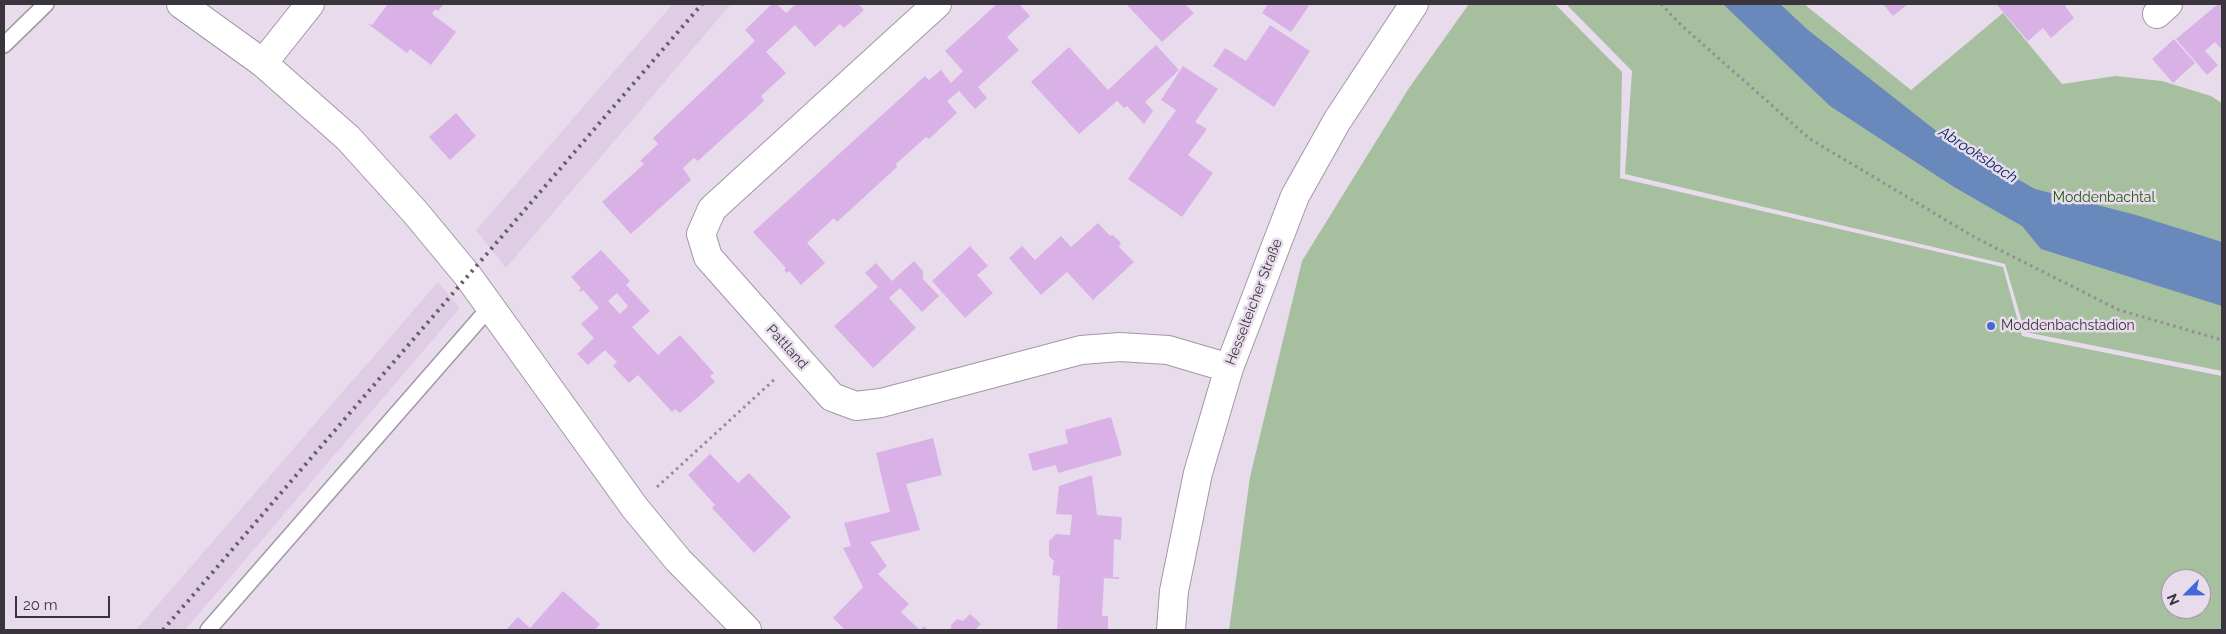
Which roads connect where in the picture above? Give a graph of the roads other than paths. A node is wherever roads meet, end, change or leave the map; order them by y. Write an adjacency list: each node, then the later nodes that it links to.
1 (46, 4): 6 (lane)
2 (181, 4): 7 (street)
3 (310, 4): 7 (street)
4 (937, 4): 9 (street, Pattland)
5 (1414, 4): 9 (street, Hesselteicher Straße)
6 (4, 45)
7 (263, 64): 8 (street)
8 (490, 307): 10 (lane); 11 (street)
9 (1229, 368): 12 (street, Hesselteicher Straße)
10 (208, 630)
11 (747, 630)
12 (1172, 630)

